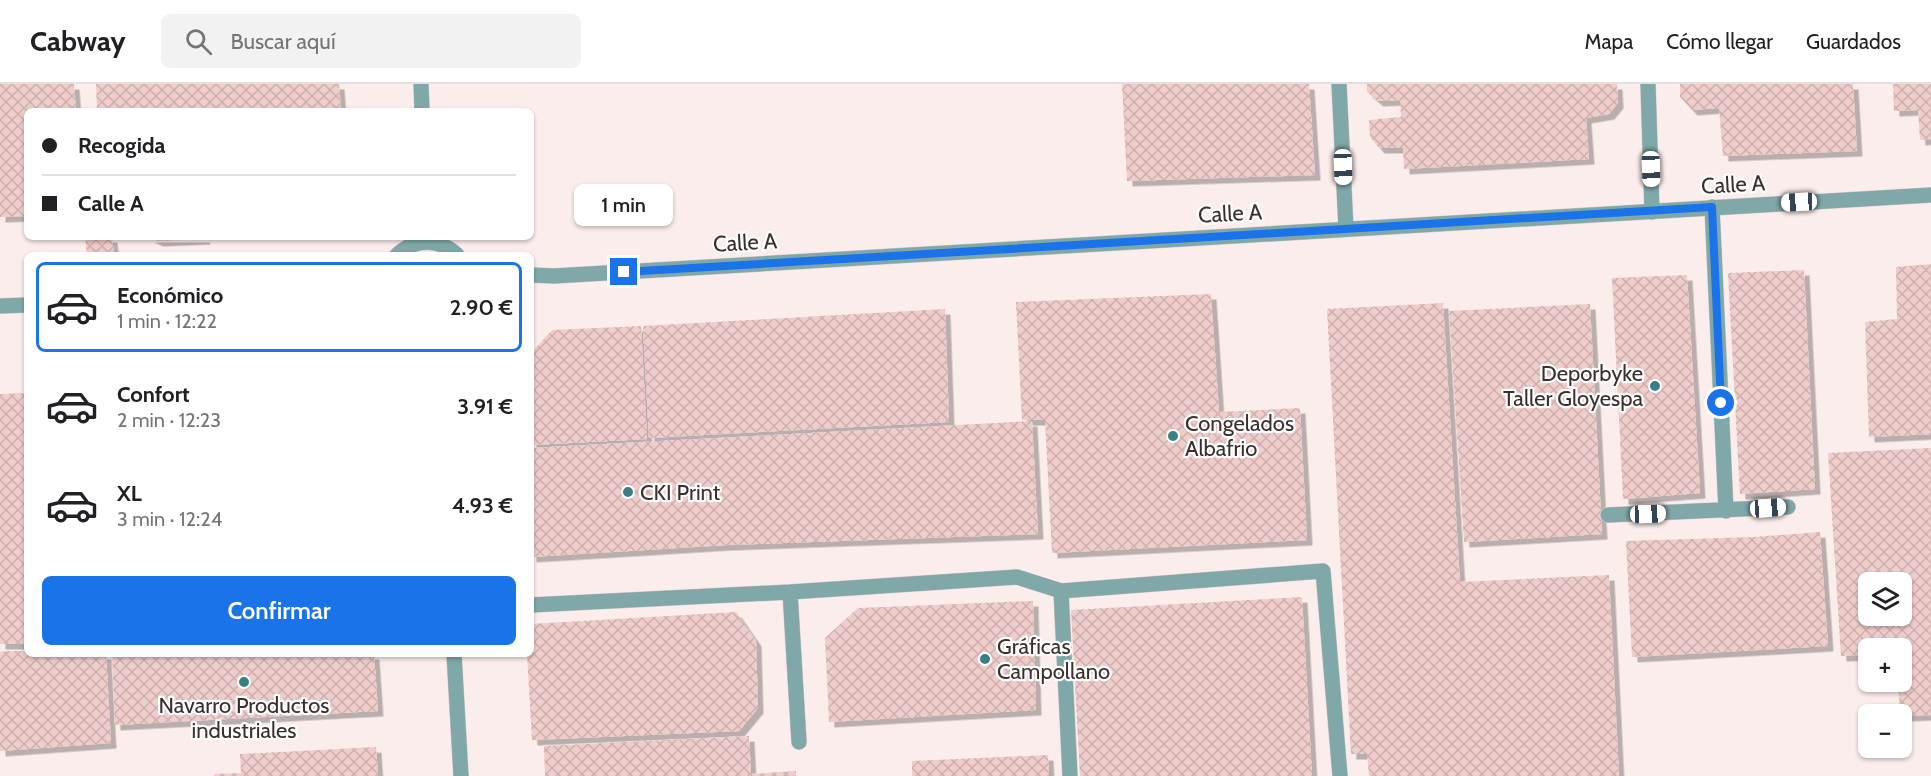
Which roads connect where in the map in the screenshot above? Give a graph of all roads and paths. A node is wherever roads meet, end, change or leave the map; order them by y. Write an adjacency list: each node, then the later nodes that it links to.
1 (421, 84): 4 (street)
2 (1339, 84): 8 (street)
3 (1648, 84): 7 (street)
4 (422, 108)
5 (1931, 195): 6 (street, Calle A)
6 (1712, 207): 7 (street, Calle A); 17 (street)
7 (1652, 212): 8 (street, Calle A)
8 (1346, 229): 13 (street, Calle A)
9 (425, 240): 11 (street)
10 (431, 240): 12 (street)
11 (400, 252)
12 (453, 252)
13 (534, 275)
14 (24, 305): 15 (street)
15 (0, 306)
16 (1788, 507): 17 (street)
17 (1726, 511): 18 (street)
18 (1608, 515)
19 (1060, 591): 20 (street); 25 (street); 26 (street)
20 (790, 592): 21 (street); 23 (street)
21 (534, 605)
22 (454, 657): 24 (street)
23 (799, 742)
24 (461, 776)
25 (1070, 776)
26 (1340, 776)

